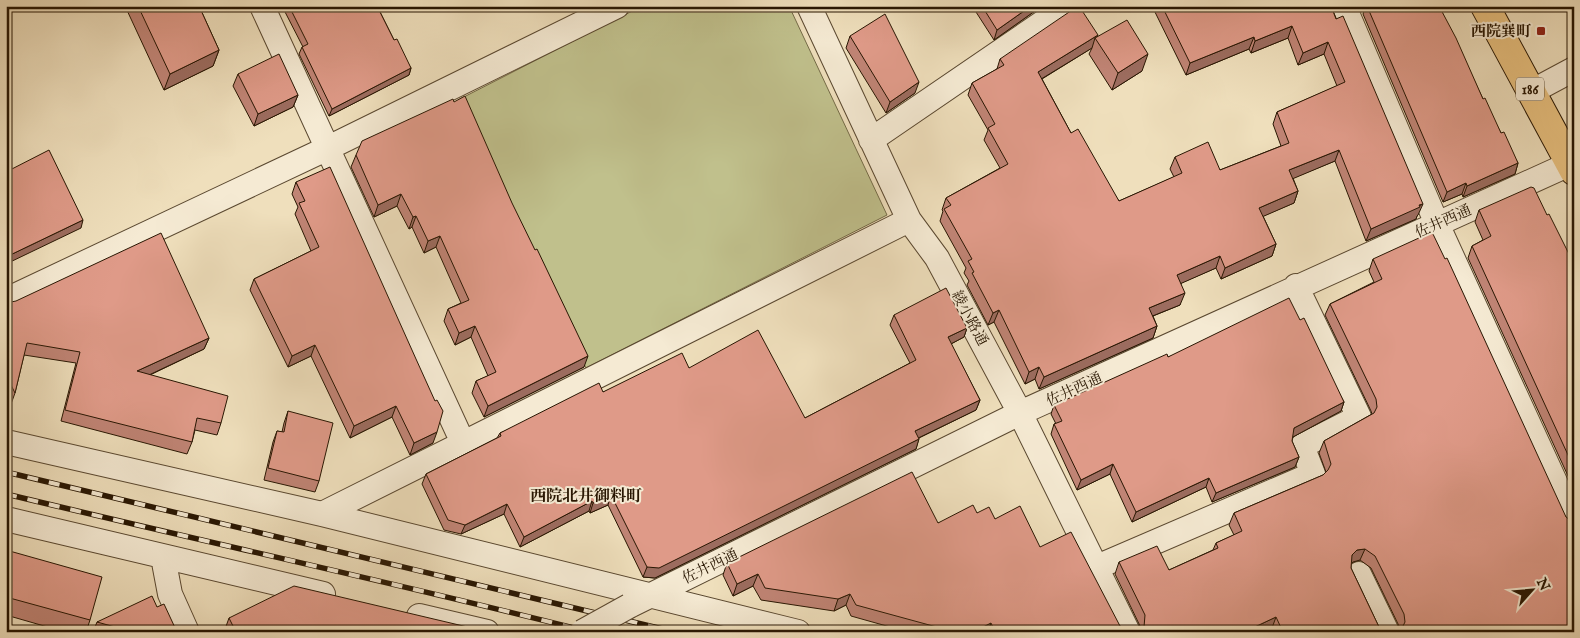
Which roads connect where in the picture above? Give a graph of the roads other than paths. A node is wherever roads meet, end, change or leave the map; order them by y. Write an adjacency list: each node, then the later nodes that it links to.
1 (262, 6): 10 (street)
2 (617, 6): 10 (street)
3 (809, 6): 9 (street, 綾小路通)
4 (1068, 6): 9 (street)
5 (1344, 6): 13 (street)
6 (1485, 6): 8 (main road, 186)
7 (1574, 70): 8 (street)
8 (1531, 92): 11 (main road, 186)
9 (871, 140): 12 (street, 綾小路通)
10 (326, 149): 15 (street); 18 (street)
11 (1572, 166): 13 (street, 佐井西通)
12 (909, 220): 16 (street, 綾小路通); 18 (street)
13 (1437, 224): 14 (street, 佐井西通); 21 (street)
14 (1296, 286): 16 (street, 佐井西通); 23 (street)
15 (6, 300)
16 (1020, 413): 23 (street, 綾小路通); 26 (street, 佐井西通)
17 (6, 442): 19 (street)
18 (463, 443): 19 (street)
19 (322, 514): 26 (street)
20 (6, 519): 22 (street)
21 (1574, 523)
22 (163, 557): 25 (street); 28 (street)
23 (1097, 567): 32 (street, 綾小路通)
24 (1359, 574): 33 (street)
25 (344, 599)
26 (638, 601): 30 (street, 佐井西通, bridge); 31 (street)
27 (401, 612): 29 (street)
28 (187, 632)
29 (487, 632)
30 (582, 632)
31 (798, 632)
32 (1128, 632)
33 (1387, 632)

